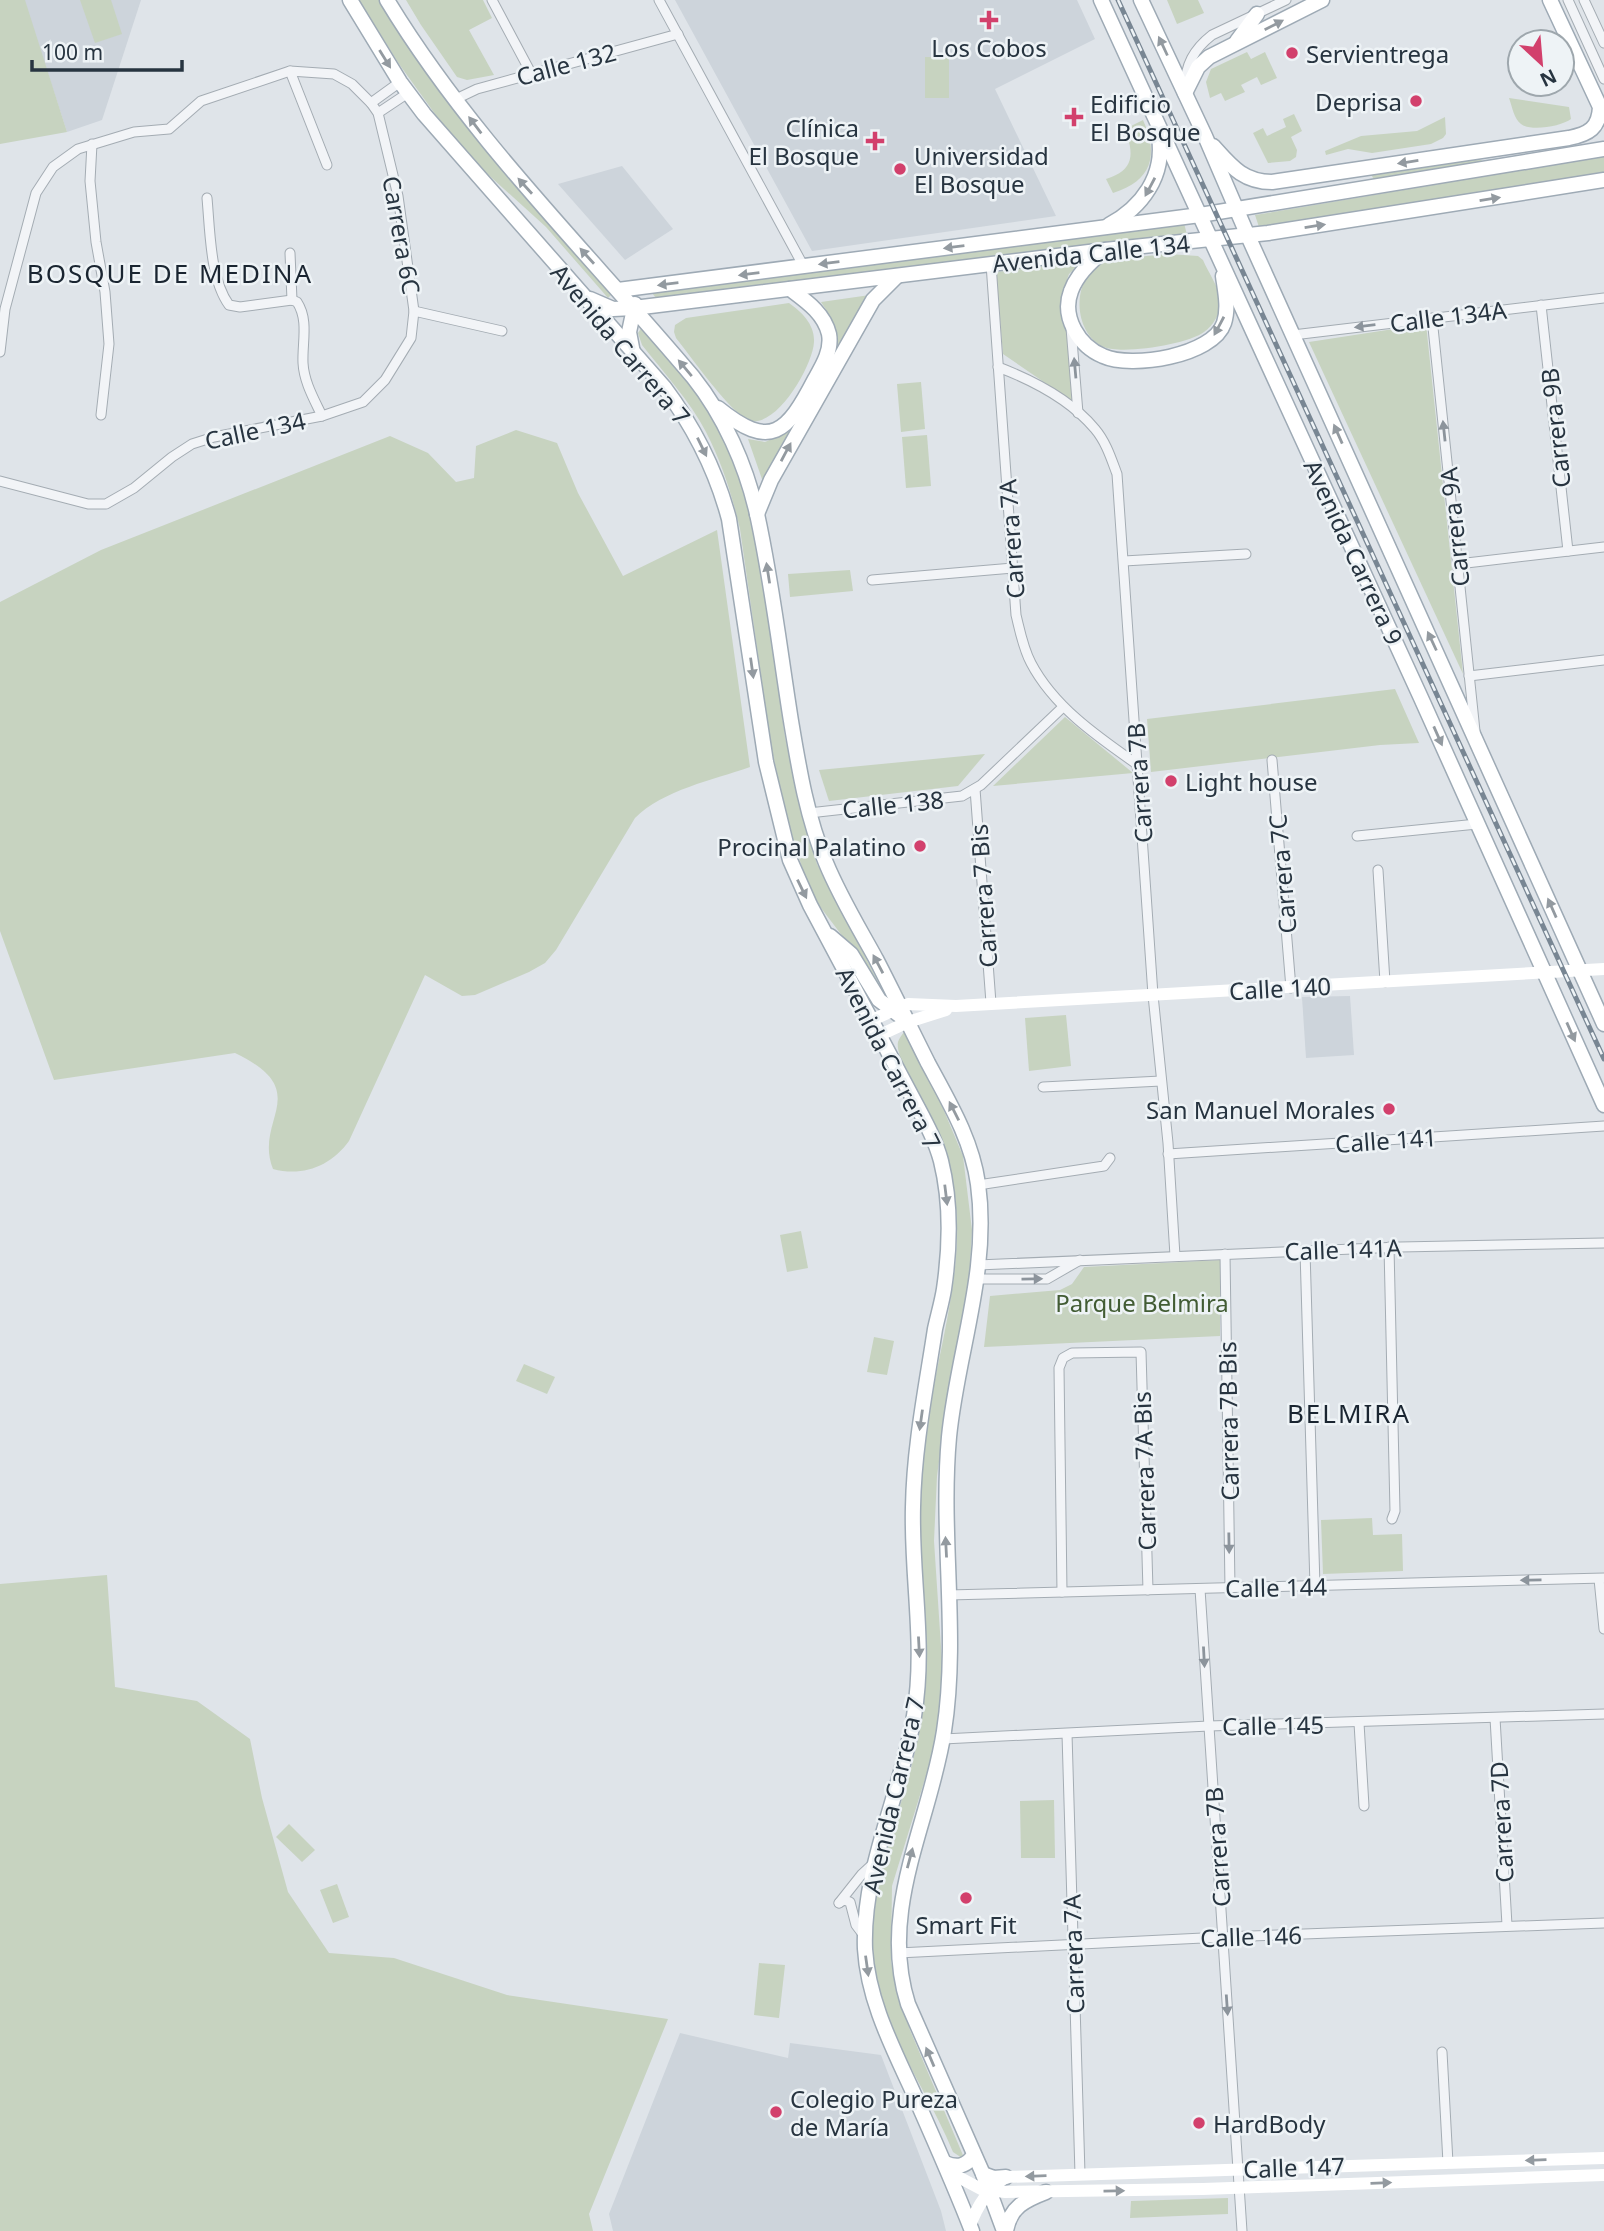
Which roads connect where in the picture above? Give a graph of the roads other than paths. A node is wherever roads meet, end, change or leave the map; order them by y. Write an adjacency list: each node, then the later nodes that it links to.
1 (350, 0): 21 (main road, Avenida Carrera 7, one-way to 21)
2 (387, 0): 23 (main road, Avenida Carrera 7)
3 (492, 0): 18 (street)
4 (659, 0): 13 (street)
5 (1101, 0): 26 (main road, Avenida Carrera 9)
6 (1141, 0): 22 (main road, Avenida Carrera 9, one-way to 6)
7 (1286, 0): 12 (street)
8 (1322, 0): 15 (main road, one-way to 8)
9 (1568, 0): 19 (street)
10 (1584, 0): 14 (street)
11 (1552, 2): 17 (main road)
12 (1257, 14): 15 (main road); 22 (street)
13 (678, 34): 18 (street, Calle 132); 47 (street)
14 (1604, 43)
15 (1234, 45): 22 (main road)
16 (290, 71): 24 (street, Carrera 6C); 29 (street); 33 (street)
17 (1583, 71): 20 (main road); 28 (main road)
18 (531, 73): 23 (street, Calle 132)
19 (1604, 79)
20 (1604, 87)
21 (404, 88): 24 (street); 25 (street); 52 (main road, Avenida Carrera 7)
22 (1185, 93): 27 (main road, Avenida Carrera 9)
23 (456, 99): 51 (main road, Avenida Carrera 7, one-way to 23)
24 (371, 103): 25 (street, Carrera 6C)
25 (378, 113): 57 (street, Carrera 6C)
26 (1157, 125): 39 (main road, Avenida Carrera 9); 40 (main road, one-way to 40)
27 (1205, 136): 34 (main road); 38 (main road, Avenida Carrera 9)
28 (1570, 138): 30 (main road); 31 (main road)
29 (92, 144): 62 (street); 67 (street)
30 (1604, 148): 32 (main road, Avenida Calle 134)
31 (1475, 152): 32 (main road); 34 (main road, one-way to 34)
32 (1545, 160): 36 (main road, Avenida Calle 134)
33 (327, 165)
34 (1364, 169): 36 (main road)
35 (1604, 180): 41 (main road, Avenida Calle 134, one-way to 35)
36 (1319, 196): 38 (main road, Avenida Calle 134)
37 (207, 198): 54 (street)
38 (1236, 209): 39 (main road, Avenida Calle 134); 41 (main road, Avenida Carrera 9)
39 (1200, 215): 40 (main road, Avenida Calle 134); 42 (main road, Avenida Carrera 9)
40 (1102, 228): 47 (main road, Avenida Calle 134, one-way to 47)
41 (1248, 236): 42 (main road, Avenida Calle 134); 61 (main road, Avenida Carrera 9)
42 (1211, 239): 43 (main road, Avenida Calle 134); 45 (main road, Avenida Carrera 9)
43 (1105, 250): 46 (main road, Avenida Calle 134); 59 (main road)
44 (290, 253): 54 (street)
45 (1221, 260): 59 (main road, one-way to 59); 86 (main road, Avenida Carrera 9, one-way to 86)
46 (991, 264): 48 (main road, Avenida Calle 134); 64 (street, Carrera 7A)
47 (804, 267): 49 (main road, Avenida Calle 134, one-way to 49)
48 (897, 276): 50 (main road, Avenida Calle 134); 70 (main road, one-way to 48)
49 (644, 287): 51 (main road, Avenida Calle 134); 56 (main road)
50 (790, 289): 56 (main road, Avenida Calle 134); 65 (main road)
51 (618, 290): 56 (main road, Avenida Carrera 7)
52 (580, 293): 56 (main road, Avenida Calle 134); 63 (main road, Avenida Carrera 7)
53 (1604, 298): 55 (street, Calle 134A)
54 (292, 300): 68 (street)
55 (1541, 305): 58 (street, Calle 134A); 72 (street, Carrera 9B)
56 (634, 308): 63 (main road); 65 (main road, Avenida Carrera 7, one-way to 56)
57 (414, 311): 60 (street); 68 (street, Carrera 6C)
58 (1432, 318): 61 (street, Calle 134A, one-way to 61); 75 (street, Carrera 9A, one-way to 58)
59 (1071, 323): 66 (street, one-way to 59)
60 (502, 331)
61 (1293, 335): 81 (main road, Avenida Carrera 9, one-way to 61)
62 (0, 352)
63 (633, 353): 89 (main road, Avenida Carrera 7, one-way to 89)
64 (998, 367): 66 (street); 76 (street, Carrera 7A)
65 (713, 404): 70 (main road, Avenida Carrera 7)
66 (1079, 413): 74 (street, Carrera 7B)
67 (101, 415)
68 (322, 416): 69 (street, Calle 134)
69 (0, 481)
70 (757, 514): 85 (main road, Avenida Carrera 7, one-way to 70)
71 (1604, 547): 72 (street)
72 (1568, 551): 75 (street)
73 (1246, 554): 74 (street)
74 (1124, 561): 83 (street, Carrera 7B)
75 (1458, 564): 79 (street, Carrera 9A)
76 (1013, 568): 77 (street); 80 (street, Carrera 7A)
77 (872, 580)
78 (1604, 660): 79 (street)
79 (1469, 676): 81 (street, Carrera 9A)
80 (1063, 706): 83 (street, Carrera 7A); 84 (street)
81 (1476, 736): 91 (main road, Avenida Carrera 9, one-way to 81)
82 (1272, 760): 94 (street, Carrera 7C)
83 (1138, 765): 95 (street, Carrera 7B)
84 (975, 789): 85 (street, Calle 138); 96 (street, Carrera 7 Bis)
85 (809, 814): 98 (main road, Avenida Carrera 7, one-way to 85)
86 (1477, 824): 87 (street); 92 (main road, Avenida Carrera 9)
87 (1357, 836)
88 (1378, 870): 93 (street)
89 (824, 930): 98 (main road); 99 (main road, Avenida Carrera 7)
90 (1604, 969): 91 (main road, Calle 140)
91 (1580, 971): 92 (main road, Calle 140); 101 (main road, Avenida Carrera 9)
92 (1544, 973): 93 (main road, Calle 140); 105 (main road, Avenida Carrera 9, one-way to 105)
93 (1385, 982): 94 (main road, Calle 140)
94 (1291, 988): 95 (main road, Calle 140)
95 (1153, 995): 96 (main road, Calle 140); 103 (street, Carrera 7B)
96 (991, 1003): 97 (main road, Calle 140)
97 (957, 1006): 98 (main road, Calle 140); 100 (main road, Calle 140)
98 (895, 1008): 99 (main road, Calle 140); 100 (main road, Avenida Carrera 7)
99 (872, 1020): 102 (main road, Avenida Carrera 7)
100 (908, 1022): 102 (main road, Calle 140); 109 (main road, Avenida Carrera 7, one-way to 100)
101 (1604, 1024)
102 (880, 1035): 133 (main road, Avenida Carrera 7, one-way to 133)
103 (1161, 1081): 104 (street); 107 (street, Carrera 7B)
104 (1043, 1087)
105 (1604, 1105)
106 (1604, 1126): 107 (street, Calle 141)
107 (1168, 1154): 114 (street, Carrera 7B)
108 (1110, 1158): 109 (street)
109 (978, 1185): 116 (main road, Avenida Carrera 7)
110 (1604, 1243): 111 (street, Calle 141A)
111 (1389, 1247): 112 (street, Calle 141A); 117 (street)
112 (1305, 1251): 113 (street, Calle 141A); 119 (street)
113 (1225, 1254): 114 (street, Calle 141A); 120 (street, Carrera 7B Bis, one-way to 120)
114 (1175, 1256): 115 (street, Calle 141A)
115 (1082, 1259): 116 (street, Calle 141A); 116 (street, Calle 141A, one-way to 115)
116 (978, 1272): 124 (main road, Avenida Carrera 7, one-way to 116)
117 (1392, 1519)
118 (1601, 1578): 119 (street, Calle 144, one-way to 119); 125 (street)
119 (1315, 1586): 120 (street, Calle 144)
120 (1230, 1588): 121 (street, Calle 144)
121 (1200, 1589): 122 (street, Calle 144); 129 (street, Carrera 7B, one-way to 129)
122 (1148, 1590): 123 (street, Calle 144); 123 (street, Carrera 7A Bis)
123 (1062, 1592): 124 (street, Calle 144)
124 (948, 1595): 131 (main road, Avenida Carrera 7)
125 (1604, 1629)
126 (1604, 1714): 127 (street, Calle 145)
127 (1495, 1718): 128 (street, Calle 145); 135 (street, Carrera 7D)
128 (1359, 1723): 129 (street, Calle 145); 132 (street)
129 (1209, 1726): 130 (street, Calle 145); 136 (street, Carrera 7B)
130 (1067, 1734): 131 (street, Calle 145); 138 (street, Carrera 7A)
131 (943, 1738): 139 (main road, Avenida Carrera 7, one-way to 131)
132 (1364, 1806)
133 (875, 1862): 137 (main road, Avenida Carrera 7); 137 (street)
134 (1604, 1923): 135 (street, Calle 146)
135 (1507, 1925): 136 (street, Calle 146)
136 (1223, 1937): 138 (street, Calle 146); 145 (street, Carrera 7B, one-way to 145)
137 (865, 1938): 144 (main road, Avenida Carrera 7, one-way to 144)
138 (1073, 1945): 139 (street, Calle 146); 147 (street, Carrera 7A)
139 (898, 1954): 141 (main road, Avenida Carrera 7, one-way to 139)
140 (1442, 2052): 143 (street)
141 (974, 2155): 144 (main road); 146 (main road, Avenida Carrera 7)
142 (1604, 2158): 143 (main road, Calle 147, one-way to 143)
143 (1448, 2162): 145 (main road, Calle 147)
144 (947, 2168): 151 (main road, Calle 147); 153 (main road, Avenida Carrera 7)
145 (1238, 2169): 147 (main road, Calle 147); 150 (street, Carrera 7B)
146 (983, 2174): 149 (main road); 151 (main road, Avenida Carrera 7)
147 (1080, 2174): 149 (main road, Calle 147, one-way to 149)
148 (1604, 2175): 150 (main road, Calle 147, one-way to 148)
149 (1006, 2177): 151 (main road)
150 (1239, 2188): 152 (main road, Calle 147, one-way to 150); 155 (street, Carrera 7B)
151 (990, 2191): 152 (main road, Calle 147); 153 (main road); 154 (main road, Avenida Carrera 7)
152 (1046, 2192): 154 (main road)
153 (971, 2229)
154 (1005, 2231)
155 (1242, 2231)

